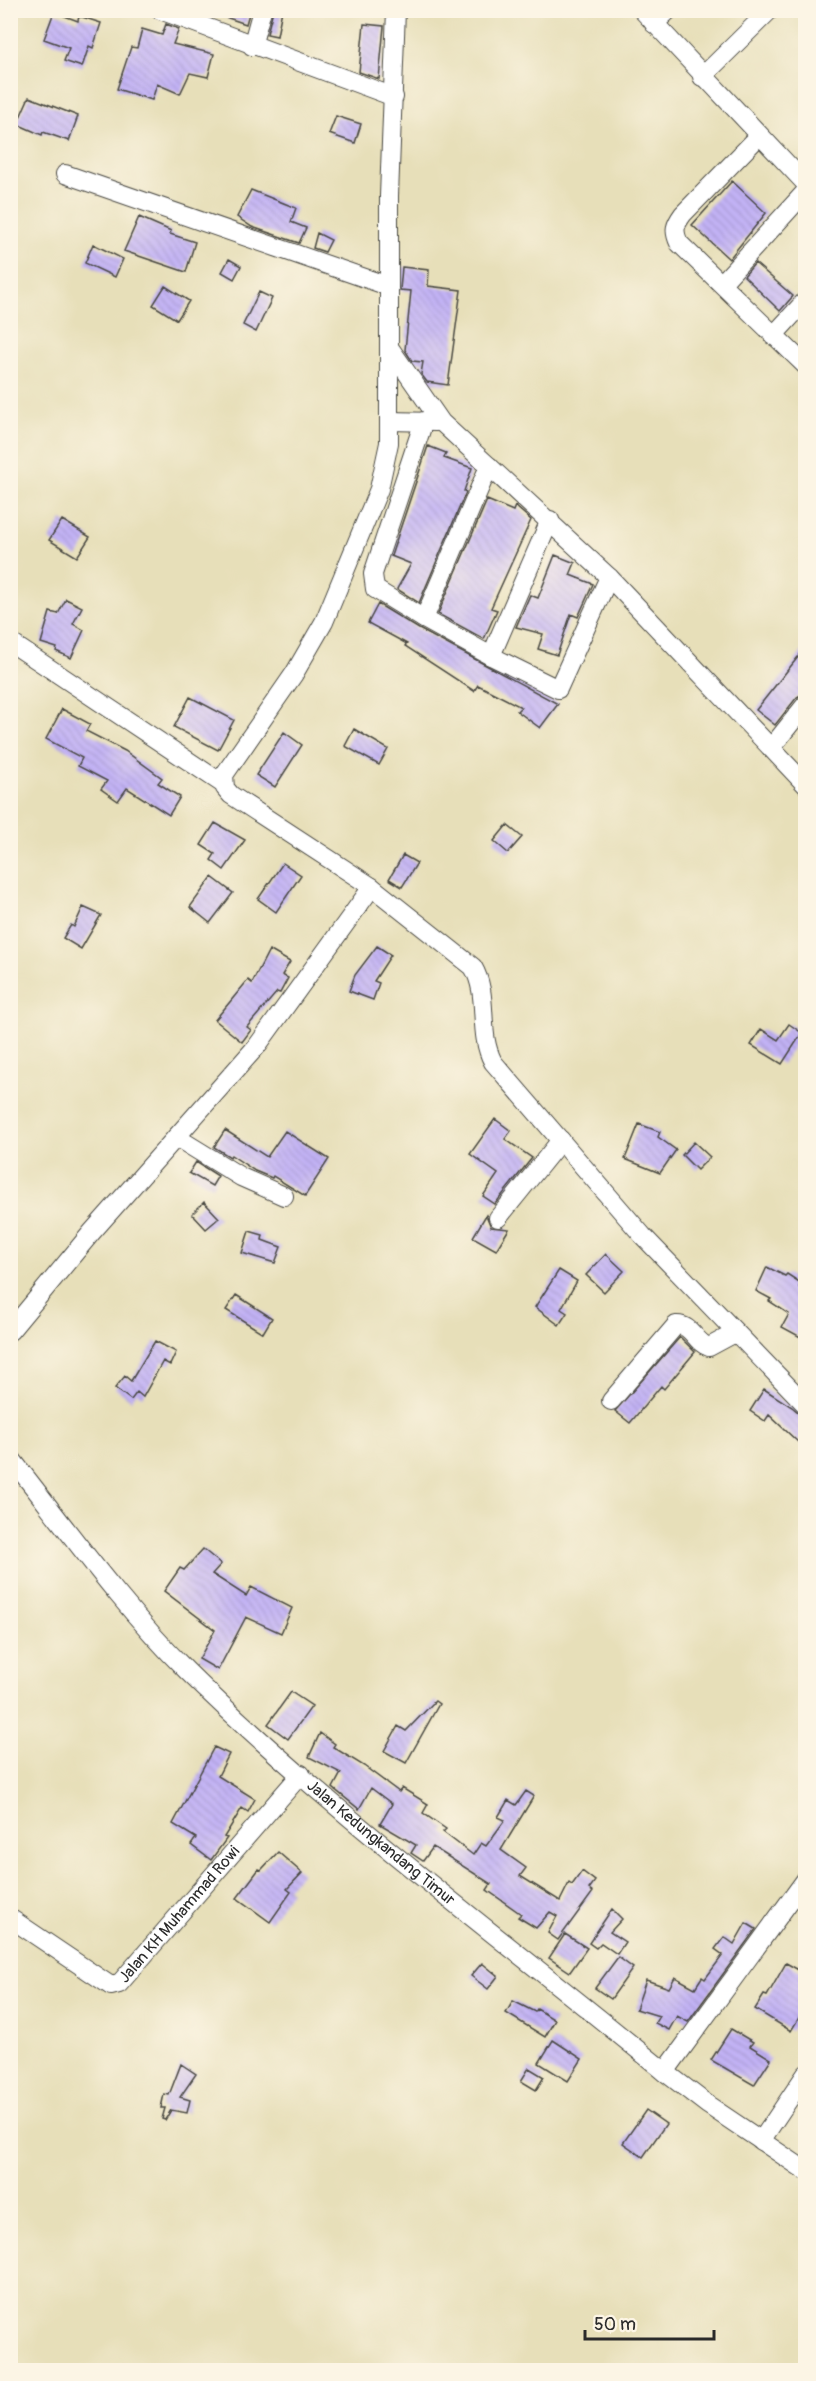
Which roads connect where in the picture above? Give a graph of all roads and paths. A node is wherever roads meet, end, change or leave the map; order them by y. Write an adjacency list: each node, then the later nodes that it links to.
1 (160, 10): 7 (street)
2 (262, 10): 7 (street)
3 (396, 10): 9 (street)
4 (669, 10): 6 (street)
5 (770, 10): 8 (street)
6 (648, 17): 8 (street)
7 (252, 46): 9 (street)
8 (702, 77): 10 (street)
9 (394, 97): 15 (street)
10 (759, 136): 12 (street); 14 (street)
11 (65, 174): 15 (street)
12 (806, 184)
13 (806, 191): 14 (street)
14 (722, 283): 17 (street)
15 (388, 286): 18 (street)
16 (806, 300): 17 (street)
17 (773, 336): 19 (street)
18 (389, 347): 20 (street); 21 (street)
19 (806, 366)
20 (389, 421): 21 (street); 31 (street)
21 (432, 421): 22 (street); 25 (street)
22 (489, 466): 23 (street); 25 (street)
23 (550, 520): 24 (street); 27 (street)
24 (609, 577): 27 (street); 29 (street)
25 (424, 619): 27 (street)
26 (10, 642): 31 (street)
27 (491, 657)
28 (806, 704): 29 (street)
29 (771, 748): 30 (street)
30 (803, 776)
31 (224, 784): 32 (street)
32 (372, 887): 33 (street); 34 (street)
33 (177, 1137): 35 (street); 37 (street)
34 (561, 1140): 36 (street); 38 (street)
35 (284, 1196)
36 (498, 1218)
37 (10, 1331)
38 (735, 1333): 39 (street); 40 (street)
39 (610, 1401)
40 (806, 1405)
41 (10, 1457): 42 (street, Jalan Kedungkandang Timur)
42 (301, 1774): 44 (street, Jalan KH Muhammad Rowi); 45 (street, Jalan Kedungkandang Timur)
43 (806, 1879): 45 (street)
44 (10, 1918)
45 (665, 2072): 47 (street, Jalan Kedungkandang Timur)
46 (806, 2074): 47 (street)
47 (761, 2141): 48 (street, Jalan Kedungkandang Timur)
48 (806, 2171)

